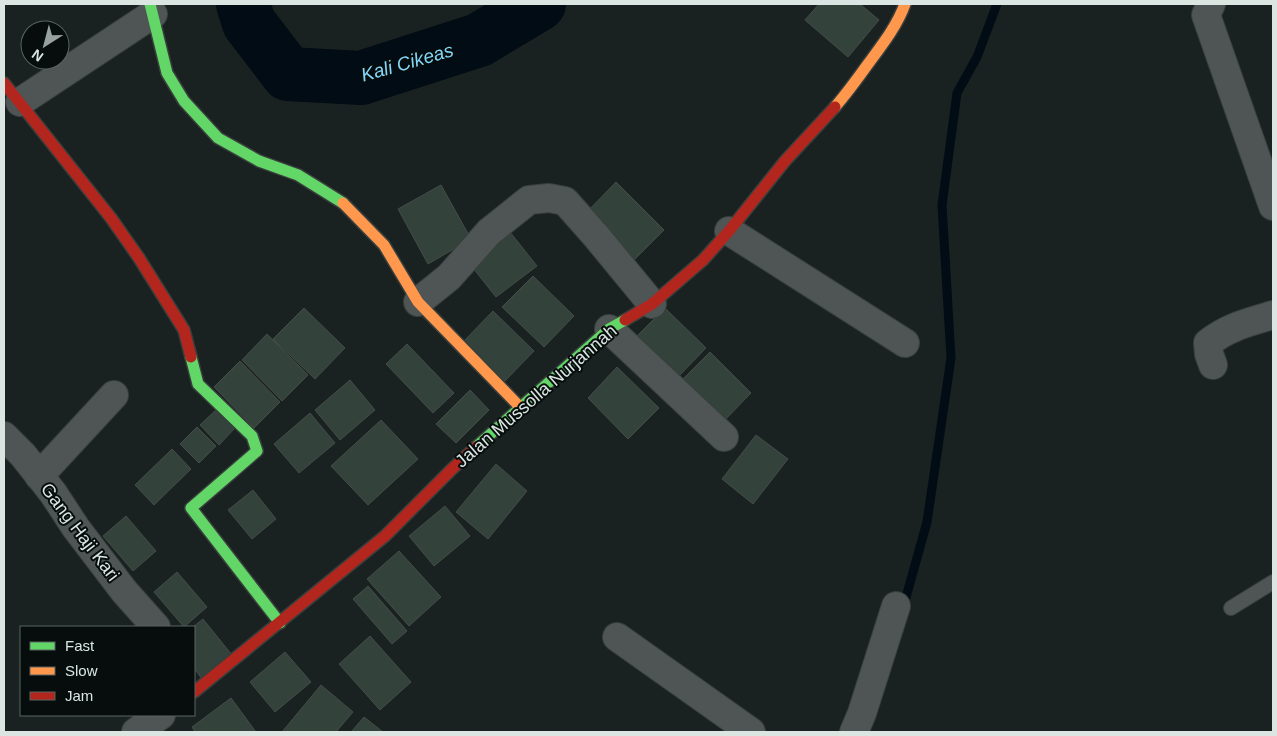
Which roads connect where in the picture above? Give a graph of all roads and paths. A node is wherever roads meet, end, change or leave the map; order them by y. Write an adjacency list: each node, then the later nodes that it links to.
1 (905, 4): 6 (street, Jalan Mussolla Nurjannah)
2 (1211, 4): 5 (street)
3 (151, 9): 4 (street); 7 (street)
4 (12, 92): 21 (street)
5 (1273, 206)
6 (729, 231): 8 (street, Jalan Mussolla Nurjannah); 11 (street)
7 (418, 302): 8 (street); 14 (street)
8 (652, 304): 10 (street, Jalan Mussolla Nurjannah)
9 (1273, 315): 12 (street)
10 (609, 329): 14 (street, Jalan Mussolla Nurjannah); 16 (street)
11 (905, 344)
12 (1213, 365)
13 (114, 395): 17 (street)
14 (520, 408): 21 (street, Jalan Mussolla Nurjannah)
15 (4, 436): 17 (street, Gang Haji Kari)
16 (724, 437)
17 (39, 476): 22 (street, Gang Haji Kari)
18 (1273, 582): 20 (lane)
19 (896, 606): 28 (street)
20 (1231, 608)
21 (280, 622): 24 (street, Jalan Mussolla Nurjannah)
22 (155, 626)
23 (617, 637): 27 (street)
24 (197, 683)
25 (160, 716): 26 (street)
26 (136, 732)
27 (751, 732)
28 (854, 732)

